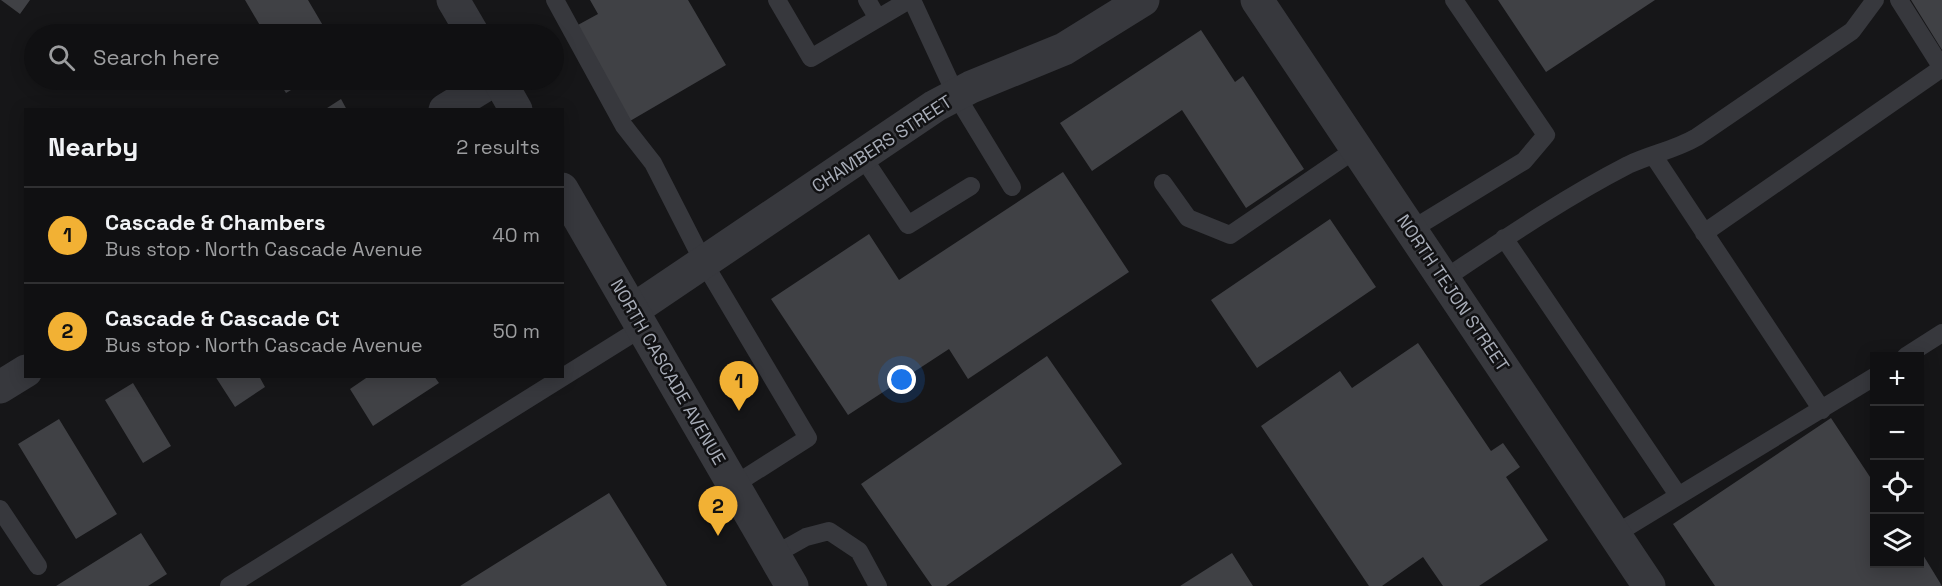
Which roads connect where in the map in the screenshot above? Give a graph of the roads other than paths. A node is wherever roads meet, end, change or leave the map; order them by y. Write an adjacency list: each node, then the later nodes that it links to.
1 (453, 0): 12 (street)
2 (555, 0): 28 (lane)
3 (777, 0): 11 (lane)
4 (867, 0): 11 (lane)
5 (911, 0): 11 (lane); 15 (lane)
6 (1143, 0): 15 (street, CHAMBERS STREET)
7 (1257, 0): 18 (street, NORTH TEJON STREET)
8 (1454, 0): 25 (lane)
9 (1875, 0): 20 (lane)
10 (1899, 0): 26 (lane)
11 (877, 17)
12 (467, 24)
13 (478, 90): 16 (street)
14 (505, 90): 17 (street)
15 (956, 95): 19 (street, CHAMBERS STREET); 23 (lane)
16 (449, 108)
17 (515, 108)
18 (1356, 149): 21 (lane); 25 (street, NORTH TEJON STREET)
19 (862, 156): 22 (lane); 28 (street, CHAMBERS STREET)
20 (1653, 156): 26 (lane); 27 (lane)
21 (1163, 183)
22 (971, 186)
23 (1012, 187)
24 (564, 192): 30 (street, NORTH CASCADE AVENUE)
25 (1411, 230): 29 (street, NORTH TEJON STREET)
26 (1704, 233): 38 (lane)
27 (1504, 238): 29 (lane); 40 (lane)
28 (704, 262): 30 (street, CHAMBERS STREET); 39 (lane)
29 (1444, 279): 42 (street, NORTH TEJON STREET)
30 (638, 319): 33 (lane); 39 (street, NORTH CASCADE AVENUE)
31 (1942, 333): 32 (lane)
32 (1914, 352)
33 (564, 367)
34 (24, 372): 37 (street)
35 (548, 378): 45 (lane)
36 (1870, 380): 38 (lane)
37 (0, 387)
38 (1822, 410): 40 (lane)
39 (734, 485): 43 (street, NORTH CASCADE AVENUE)
40 (1678, 495): 42 (lane)
41 (0, 509): 44 (lane)
42 (1614, 535): 48 (street, NORTH TEJON STREET)
43 (774, 555): 46 (street, NORTH CASCADE AVENUE); 47 (lane)
44 (38, 566)
45 (229, 586)
46 (792, 586)
47 (878, 586)
48 (1649, 586)

